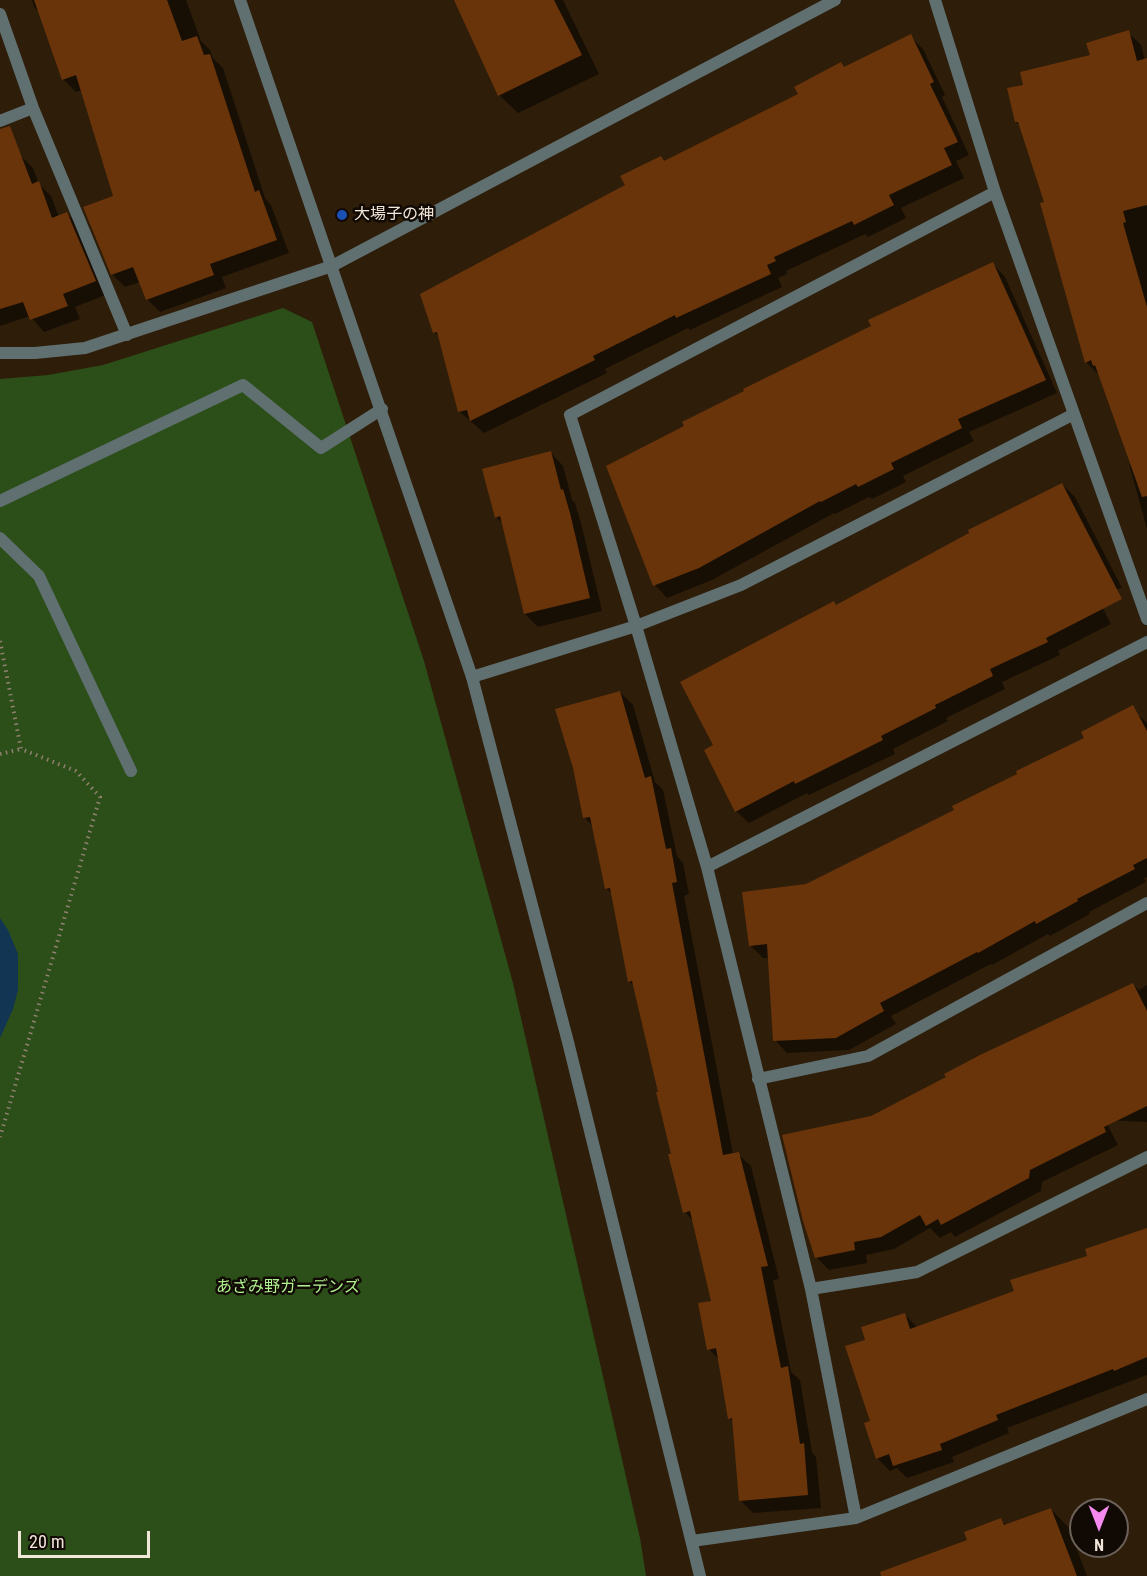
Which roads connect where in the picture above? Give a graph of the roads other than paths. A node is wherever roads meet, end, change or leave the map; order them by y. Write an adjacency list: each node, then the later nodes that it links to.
1 (240, 0): 8 (street)
2 (835, 0): 8 (street)
3 (935, 0): 7 (street)
4 (0, 14): 5 (street)
5 (33, 108): 6 (street); 9 (street)
6 (0, 121)
7 (995, 192): 12 (street); 16 (street)
8 (332, 266): 9 (street); 11 (street)
9 (127, 334): 10 (street)
10 (0, 353)
11 (382, 409): 13 (street); 18 (street)
12 (1074, 414): 15 (street); 16 (street)
13 (0, 501)
14 (0, 538): 19 (street)
15 (1147, 619)
16 (636, 626): 18 (street); 20 (street)
17 (1147, 642): 20 (street)
18 (472, 677): 27 (street)
19 (131, 771)
20 (707, 867): 22 (street)
21 (1147, 903): 22 (street)
22 (758, 1079): 24 (street)
23 (1147, 1157): 24 (street)
24 (811, 1289): 26 (street)
25 (1147, 1399): 26 (street)
26 (856, 1518): 27 (street)
27 (692, 1541): 28 (street)
28 (700, 1576)

